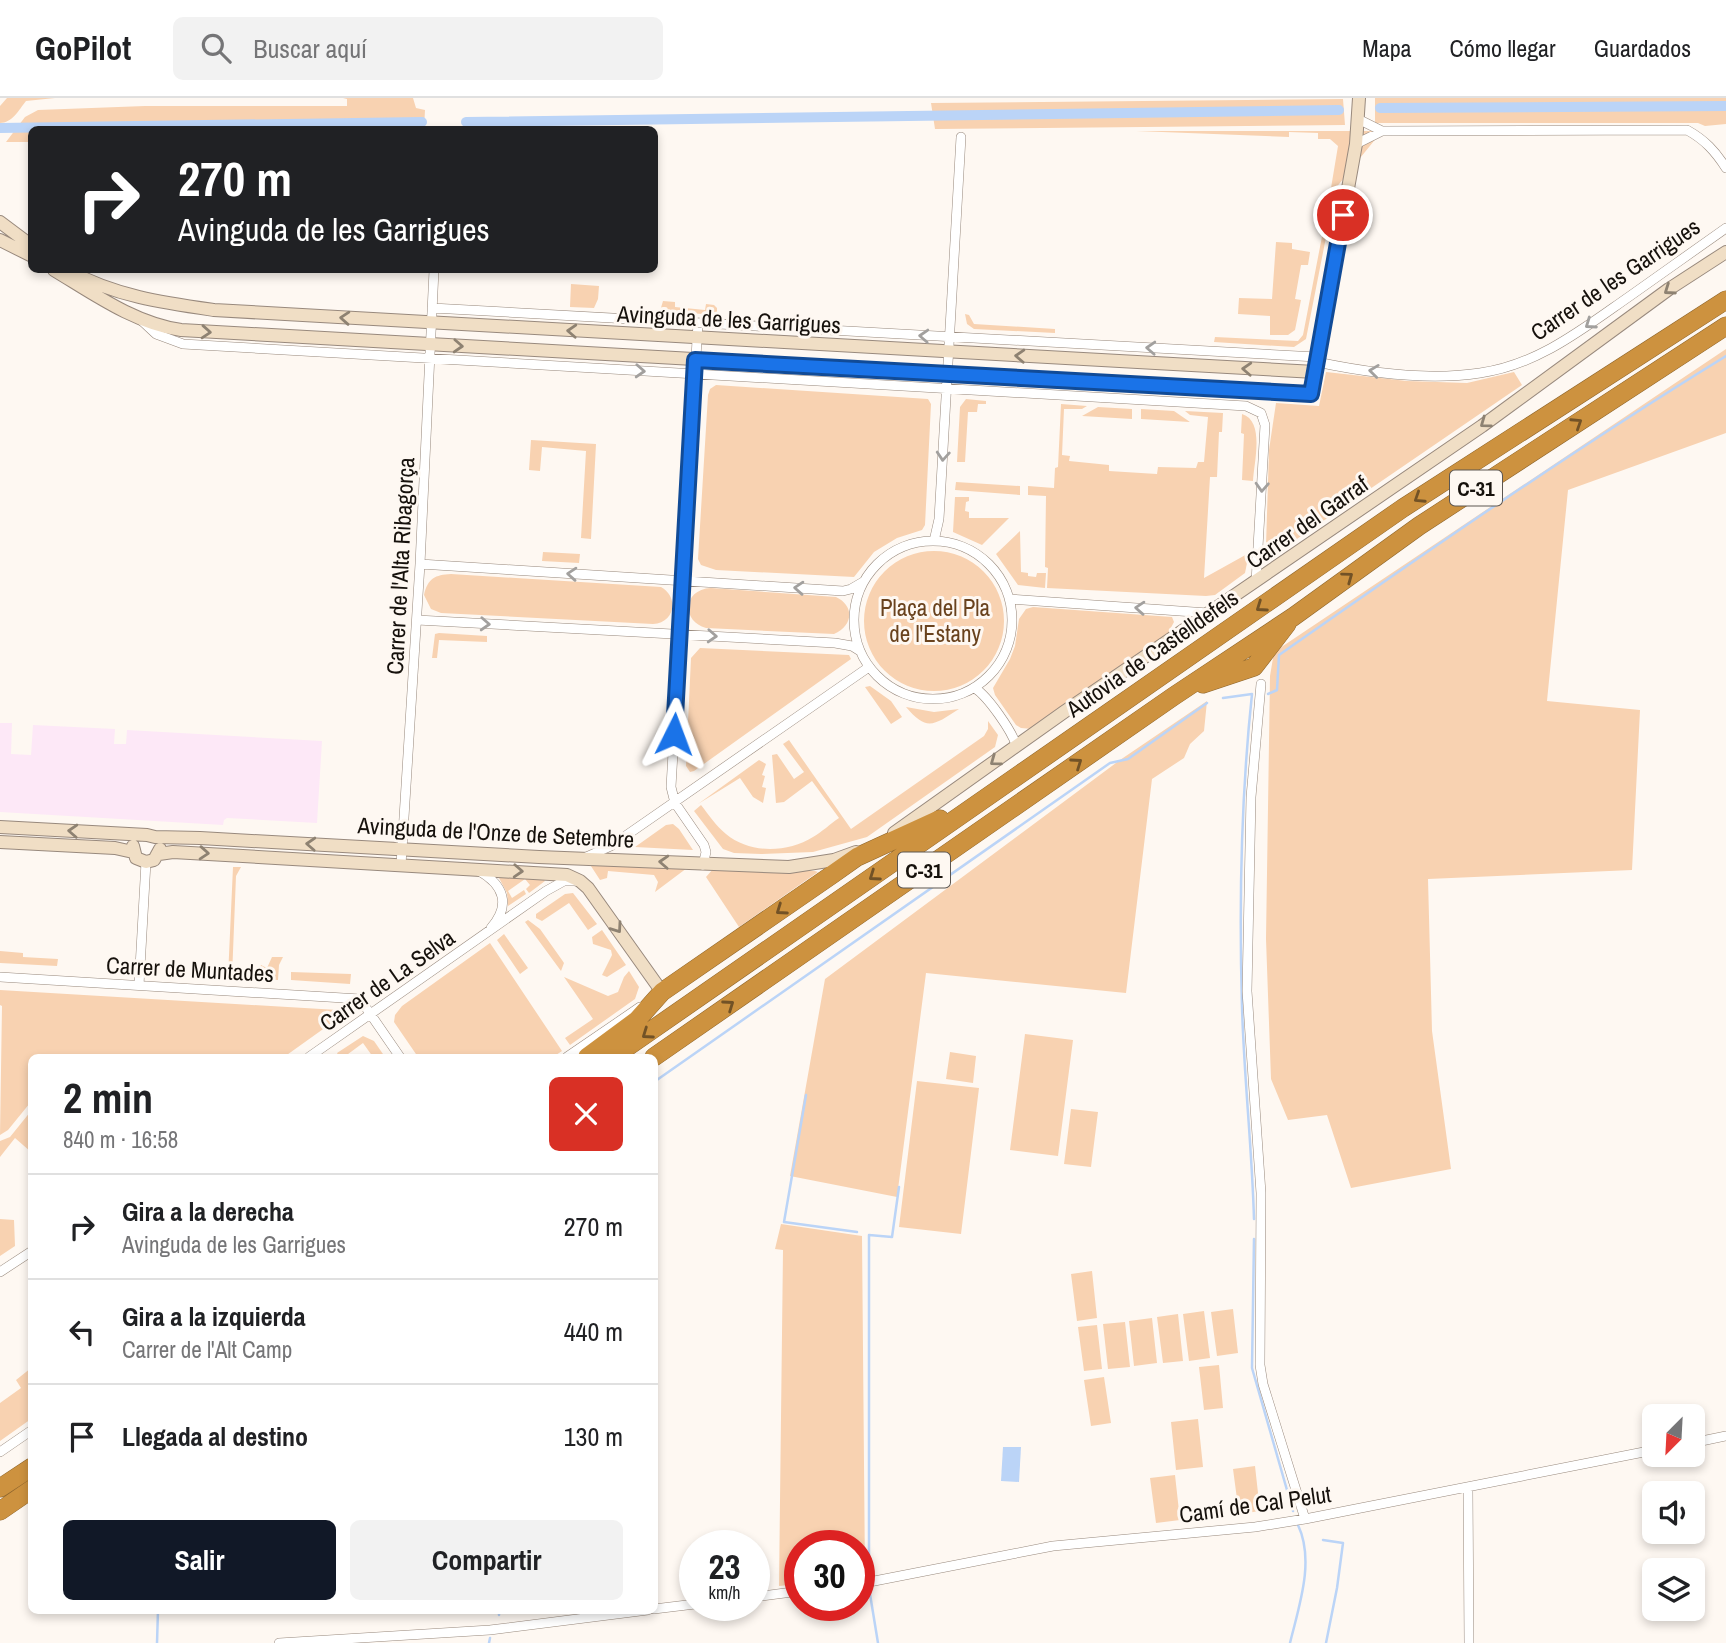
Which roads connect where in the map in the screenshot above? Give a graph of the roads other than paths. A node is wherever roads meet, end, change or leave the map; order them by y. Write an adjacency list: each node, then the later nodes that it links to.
1 (1359, 98): 2 (street)
2 (1358, 119): 3 (street); 5 (street)
3 (1382, 131): 5 (street); 6 (street)
4 (961, 137): 22 (street)
5 (1356, 144): 28 (street)
6 (1726, 169)
7 (0, 222): 10 (street)
8 (1726, 228): 28 (street, Carrer de les Garrigues, one-way to 28)
9 (0, 240): 12 (street)
10 (28, 243)
11 (1726, 252): 36 (street, Carrer del Garraf, one-way to 36)
12 (28, 254)
13 (59, 273): 18 (street, Avinguda de les Garrigues)
14 (74, 273): 19 (street, Avinguda de les Garrigues, one-way to 14)
15 (434, 273): 17 (street, Carrer de l'Alta Ribagorça)
16 (1726, 300): 50 (highway, Autovia de Castelldefels / C-31, one-way to 50)
17 (432, 308): 19 (street, Carrer de l'Alta Ribagorça); 20 (street, Avinguda de les Garrigues)
18 (139, 319): 24 (street, Avinguda de les Garrigues, one-way to 24); 26 (street, Avinguda de les Garrigues)
19 (431, 323): 23 (street, Avinguda de les Garrigues, one-way to 19); 24 (street, Carrer de l'Alta Ribagorça)
20 (698, 323): 22 (street, Avinguda de les Garrigues, one-way to 20); 23 (street)
21 (1726, 326): 39 (highway, Autovia de Castelldefels / C-31, one-way to 21)
22 (950, 337): 25 (street); 28 (street, Avinguda de les Garrigues, one-way to 22)
23 (697, 338): 25 (street, Avinguda de les Garrigues); 27 (street)
24 (430, 345): 26 (street, Carrer de l'Alta Ribagorça); 27 (street, Avinguda de les Garrigues, one-way to 27)
25 (949, 352): 28 (street, Avinguda de les Garrigues, one-way to 25); 30 (street)
26 (429, 359): 29 (street, Avinguda de les Garrigues, one-way to 29); 33 (street, Carrer de l'Alta Ribagorça)
27 (695, 360): 29 (street); 30 (street, Avinguda de les Garrigues)
28 (1316, 364): 30 (street, Avinguda de les Garrigues)
29 (695, 374): 31 (street, Avinguda de les Garrigues); 34 (street)
30 (948, 374): 31 (street)
31 (947, 388): 32 (street, one-way to 32); 36 (street, Avinguda de les Garrigues, one-way to 36)
32 (934, 541): 35 (street); 37 (street)
33 (420, 564): 34 (street, one-way to 33); 40 (street, Carrer de l'Alta Ribagorça)
34 (682, 580): 35 (street, one-way to 34); 41 (street)
35 (864, 581): 42 (street)
36 (1256, 582): 38 (street, Carrer del Garraf)
37 (1010, 599): 38 (street, one-way to 37); 47 (street)
38 (1208, 613): 49 (street, Carrer del Garraf)
39 (1293, 617): 43 (highway); 48 (highway, Autovia de Castelldefels / C-31)
40 (416, 620): 41 (street, one-way to 41); 56 (street, Carrer de l'Alta Ribagorça)
41 (680, 634): 42 (street, one-way to 42); 51 (street)
42 (860, 650): 44 (street)
43 (1267, 653): 45 (highway); 46 (highway)
44 (869, 667): 47 (street); 51 (street)
45 (1231, 675): 46 (highway); 48 (highway)
46 (1261, 684): 90 (street)
47 (976, 689): 49 (street)
48 (1174, 696): 78 (highway, Autovia de Castelldefels / C-31, one-way to 48)
49 (1016, 745): 61 (street, Carrer del Garraf, one-way to 61)
50 (1011, 782): 59 (highway); 77 (highway, Autovia de Castelldefels / C-31, one-way to 77)
51 (675, 803): 55 (street); 60 (street)
52 (0, 827): 53 (street, Avinguda de l'Onze de Setembre, one-way to 52)
53 (148, 836): 56 (street, Avinguda de l'Onze de Setembre, one-way to 53); 57 (street); 58 (street)
54 (0, 842): 57 (street)
55 (704, 845): 64 (street); 65 (street)
56 (404, 849): 60 (street, Avinguda de l'Onze de Setembre); 63 (street, Carrer de l'Alta Ribagorça)
57 (133, 852): 62 (street)
58 (159, 854): 62 (street); 63 (street, Avinguda de l'Onze de Setembre, one-way to 63)
59 (857, 857): 61 (highway); 71 (highway, one-way to 71)
60 (585, 858): 64 (street, Avinguda de l'Onze de Setembre, one-way to 60)
61 (834, 860): 65 (street, Avinguda de l'Onze de Setembre)
62 (146, 862): 70 (street)
63 (401, 865): 66 (street, Avinguda de l'Onze de Setembre)
64 (703, 865): 65 (street, Avinguda de l'Onze de Setembre)
65 (732, 865)
66 (474, 869): 67 (street, Avinguda de l'Onze de Setembre, one-way to 67); 68 (street, Carrer de La Selva)
67 (576, 879): 68 (street, Carrer de La Selva); 71 (street, one-way to 71)
68 (486, 934): 72 (street, Carrer de La Selva)
69 (0, 978): 70 (street, Carrer de Muntades)
70 (139, 985): 72 (street, Carrer de Muntades)
71 (662, 992): 75 (street); 76 (highway)
72 (370, 1013): 73 (street, Carrer de La Selva); 74 (street)
73 (313, 1054)
74 (398, 1054)
75 (571, 1054)
76 (591, 1054)
77 (617, 1054)
78 (658, 1054)
79 (28, 1254): 80 (street)
80 (0, 1272)
81 (28, 1433): 84 (street)
82 (1726, 1436): 83 (street)
83 (1705, 1440)
84 (0, 1452)
85 (1642, 1452): 88 (street, Camí de Cal Pelut)
86 (28, 1476): 87 (highway); 89 (highway)
87 (0, 1486)
88 (1468, 1488): 90 (street, Camí de Cal Pelut); 96 (street)
89 (0, 1511)
90 (1305, 1519): 91 (street, Camí de Cal Pelut)
91 (875, 1581)
92 (679, 1606): 93 (street)
93 (658, 1609)
94 (615, 1614): 95 (street)
95 (279, 1643)
96 (1469, 1643)

